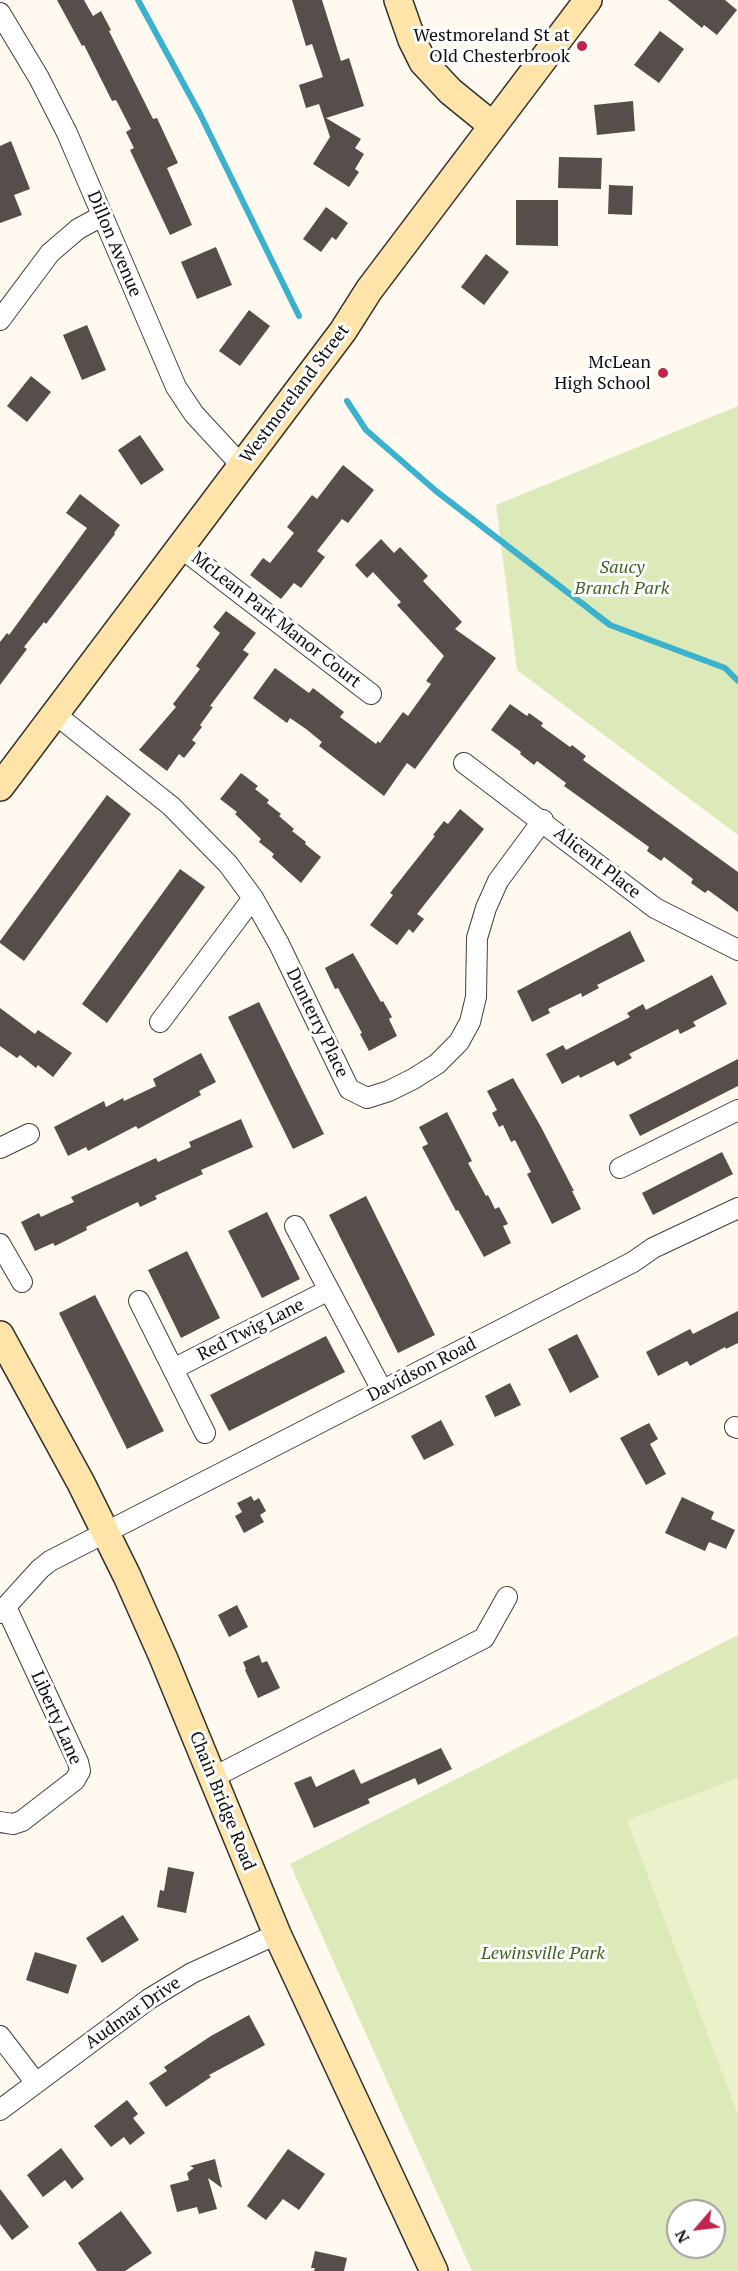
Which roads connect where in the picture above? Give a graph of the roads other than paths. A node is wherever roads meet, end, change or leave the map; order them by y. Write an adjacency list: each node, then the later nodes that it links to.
1 (398, 0): 4 (main road)
2 (588, 0): 4 (main road, Westmoreland Street)
3 (0, 13): 5 (street, Dillon Avenue)
4 (493, 126): 7 (main road, Westmoreland Street)
5 (102, 216): 6 (street); 7 (street, Dillon Avenue)
6 (0, 320)
7 (241, 465): 8 (main road, Westmoreland Street)
8 (180, 547): 9 (street, McLean Park Manor Court); 10 (main road, Westmoreland Street)
9 (371, 694)
10 (55, 714): 12 (main road, Westmoreland Street); 14 (street, Dunterry Place)
11 (464, 763): 13 (street, Alicent Place)
12 (0, 787)
13 (543, 820): 14 (street, Dunterry Place); 15 (street, Alicent Place)
14 (253, 898): 16 (street)
15 (738, 950)
16 (160, 1022)
17 (738, 1110): 20 (street)
18 (29, 1134): 19 (street)
19 (0, 1148)
20 (620, 1168)
21 (738, 1208): 29 (street, Davidson Road)
22 (295, 1226): 25 (street)
23 (0, 1244): 24 (street)
24 (22, 1282)
25 (329, 1290): 28 (street, Red Twig Lane); 29 (street)
26 (139, 1301): 28 (street)
27 (0, 1335): 31 (main road, Chain Bridge Road)
28 (173, 1369): 30 (street)
29 (382, 1390): 31 (street, Davidson Road)
30 (205, 1433)
31 (106, 1531): 33 (street, Liberty Lane); 34 (main road, Chain Bridge Road)
32 (507, 1597): 34 (street)
33 (3, 1610): 35 (street, Liberty Lane)
34 (212, 1778): 36 (main road, Chain Bridge Road)
35 (0, 1822)
36 (277, 1934): 38 (street, Audmar Drive); 40 (main road, Chain Bridge Road)
37 (0, 2036): 38 (street)
38 (36, 2084): 39 (street, Audmar Drive)
39 (0, 2110)
40 (434, 2271)

